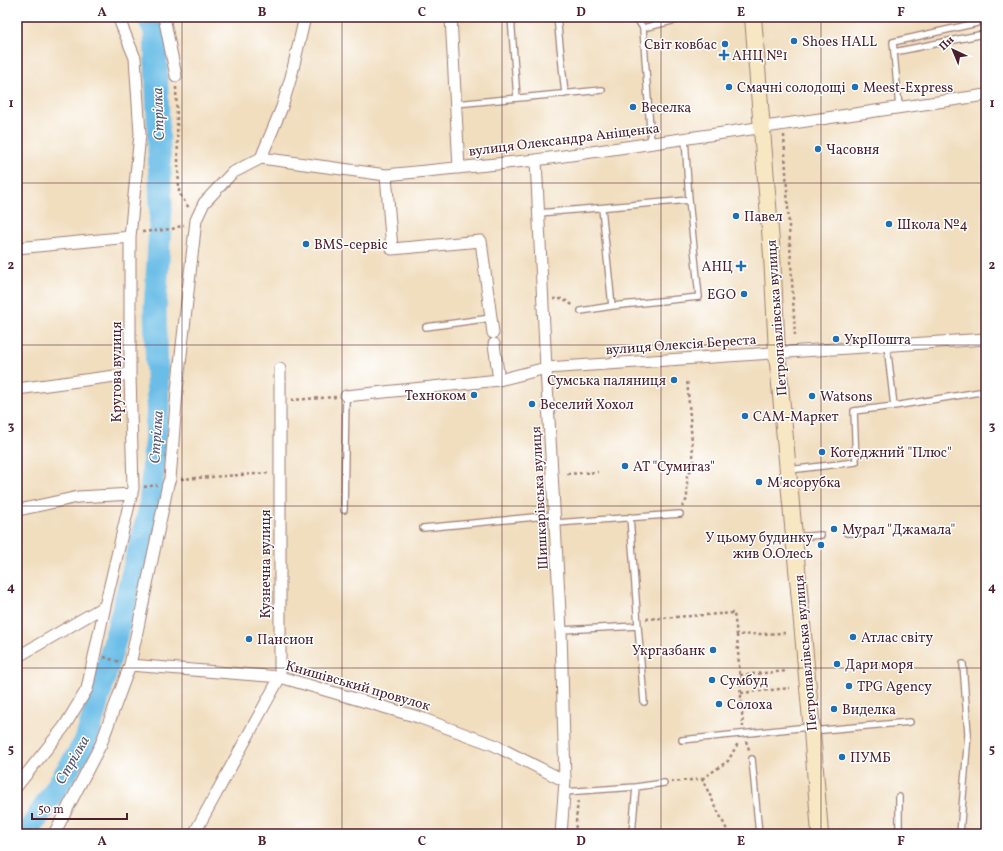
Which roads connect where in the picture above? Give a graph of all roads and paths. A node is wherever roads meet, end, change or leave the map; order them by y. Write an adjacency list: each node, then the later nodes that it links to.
1 (118, 17): 35 (street, Кругова вулиця)
2 (164, 17): 14 (street)
3 (305, 17): 25 (street)
4 (451, 17): 19 (street)
5 (511, 17): 18 (lane)
6 (557, 17): 16 (lane)
7 (636, 17): 11 (lane)
8 (680, 17): 11 (lane)
9 (753, 17): 22 (main road, Петропавлівська вулиця)
10 (977, 23): 13 (lane)
11 (643, 28): 24 (lane)
12 (979, 35): 13 (lane)
13 (894, 52): 20 (lane)
14 (176, 76): 32 (path)
15 (602, 90): 16 (lane)
16 (565, 94): 18 (lane)
17 (986, 94): 20 (street, вулиця Олександра Аніщенка)
18 (517, 98): 19 (lane)
19 (456, 104): 27 (street)
20 (899, 107): 21 (street, вулиця Олександра Аніщенка)
21 (783, 124): 22 (street, вулиця Олександра Аніщенка); 42 (path)
22 (762, 126): 23 (street, вулиця Олександра Аніщенка); 45 (main road, Петропавлівська вулиця)
23 (685, 138): 24 (street, вулиця Олександра Аніщенка); 29 (lane)
24 (651, 143): 26 (street, вулиця Олександра Аніщенка)
25 (262, 158): 28 (street, вулиця Олександра Аніщенка); 32 (street)
26 (536, 160): 27 (street, вулиця Олександра Аніщенка); 31 (street, Шишкарівська вулиця)
27 (459, 168): 28 (street, вулиця Олександра Аніщенка)
28 (386, 175): 40 (street)
29 (689, 200): 30 (lane); 38 (lane)
30 (602, 208): 31 (lane); 38 (lane)
31 (539, 213): 37 (street, Шишкарівська вулиця)
32 (196, 220): 60 (street)
33 (172, 229): 34 (path)
34 (144, 231)
35 (130, 237): 36 (street); 48 (street, Кругова вулиця)
36 (17, 248)
37 (543, 299): 39 (path); 46 (street, Шишкарівська вулиця)
38 (612, 306): 39 (lane)
39 (581, 311)
40 (490, 318): 41 (lane); 50 (street)
41 (426, 327)
42 (795, 335)
43 (986, 339): 44 (street, вулиця Олексія Береста)
44 (887, 345): 45 (street, вулиця Олексія Береста); 55 (lane)
45 (777, 352): 46 (street, вулиця Олексія Береста); 56 (main road, Петропавлівська вулиця)
46 (546, 368): 50 (street); 66 (street, Шишкарівська вулиця)
47 (280, 369): 54 (street, Кузнечна вулиця)
48 (130, 374): 51 (street); 61 (street, Кругова вулиця)
49 (687, 378): 64 (path)
50 (499, 380): 53 (street)
51 (17, 389)
52 (986, 391): 55 (lane)
53 (346, 396): 54 (path); 63 (lane)
54 (281, 401): 57 (street, Кузнечна вулиця)
55 (894, 406): 56 (lane)
56 (788, 470): 71 (main road, Петропавлівська вулиця)
57 (280, 472): 60 (path); 83 (street, Кузнечна вулиця)
58 (598, 472): 59 (path)
59 (567, 474)
60 (169, 482): 61 (path); 80 (street)
61 (132, 491): 62 (street); 72 (street, Кругова вулиця)
62 (23, 508)
63 (344, 510)
64 (677, 514): 65 (lane)
65 (630, 517): 66 (lane); 73 (lane)
66 (555, 519): 67 (lane); 74 (street, Шишкарівська вулиця)
67 (423, 528)
68 (847, 533): 69 (lane)
69 (862, 533)
70 (821, 535): 71 (lane)
71 (794, 537): 88 (main road, Петропавлівська вулиця)
72 (105, 606): 77 (street, Кругова вулиця); 78 (street)
73 (638, 623): 74 (lane); 76 (path); 86 (lane)
74 (561, 630): 95 (street, Шишкарівська вулиця)
75 (785, 633): 76 (path)
76 (737, 635): 82 (path)
77 (94, 654): 80 (path); 94 (street, Кругова вулиця)
78 (17, 657)
79 (963, 664): 108 (lane)
80 (130, 665): 83 (street, Книшівський провулок); 99 (street)
81 (788, 671): 82 (path)
82 (740, 675): 85 (path)
83 (280, 677): 95 (street, Книшівський провулок); 100 (street, Кузнечна вулиця)
84 (790, 688): 85 (path)
85 (741, 693): 89 (path)
86 (644, 702)
87 (910, 722): 88 (lane)
88 (812, 729): 89 (lane); 106 (main road, Петропавлівська вулиця)
89 (744, 734): 90 (lane); 91 (path); 92 (path)
90 (682, 740)
91 (752, 759): 105 (lane)
92 (702, 780): 93 (path); 104 (path)
93 (664, 783): 96 (lane)
94 (17, 786)
95 (565, 786): 97 (lane); 101 (street, Шишкарівська вулиця)
96 (636, 787): 97 (lane); 103 (lane)
97 (578, 791): 102 (path)
98 (899, 797): 107 (lane)
99 (54, 834)
100 (194, 834)
101 (561, 834)
102 (576, 834)
103 (632, 834)
104 (729, 834)
105 (758, 834)
106 (820, 834)
107 (899, 834)
108 (960, 834)

